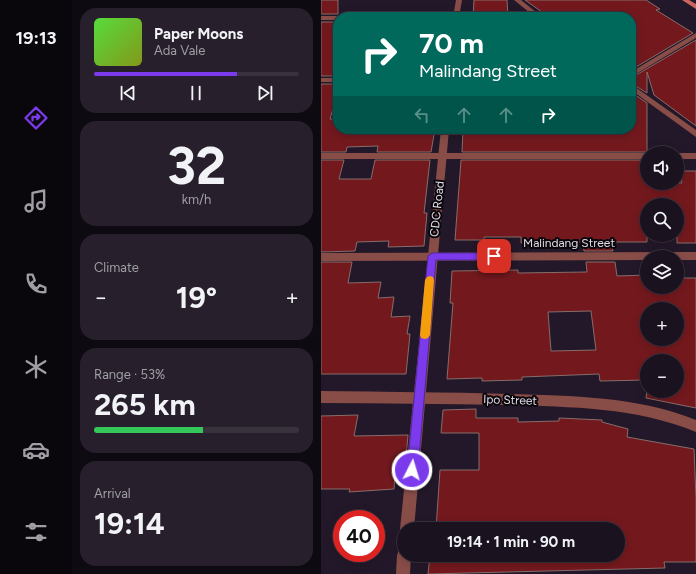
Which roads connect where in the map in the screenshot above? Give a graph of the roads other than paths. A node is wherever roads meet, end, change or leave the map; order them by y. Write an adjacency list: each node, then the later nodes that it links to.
1 (459, 0): 5 (street)
2 (517, 0): 6 (street)
3 (685, 0): 4 (main road)
4 (696, 7)
5 (457, 12)
6 (533, 12)
7 (321, 18): 8 (street)
8 (333, 18)
9 (696, 35): 10 (street)
10 (636, 72)
11 (321, 80): 12 (street)
12 (333, 80)
13 (636, 90): 15 (street)
14 (445, 134): 16 (street, CDC Road)
15 (696, 134)
16 (443, 155): 17 (street); 18 (street); 21 (street, CDC Road)
17 (321, 156)
18 (640, 156)
19 (684, 156): 20 (street)
20 (696, 156)
21 (432, 256): 22 (street, Malindang Street); 23 (street, Malindang Street); 25 (street, CDC Road)
22 (696, 256)
23 (321, 257)
24 (321, 397): 25 (street, Ipo Street)
25 (419, 397): 26 (street, Ipo Street); 27 (street, CDC Road)
26 (696, 426)
27 (408, 522)
28 (404, 562): 29 (street)
29 (403, 574)

